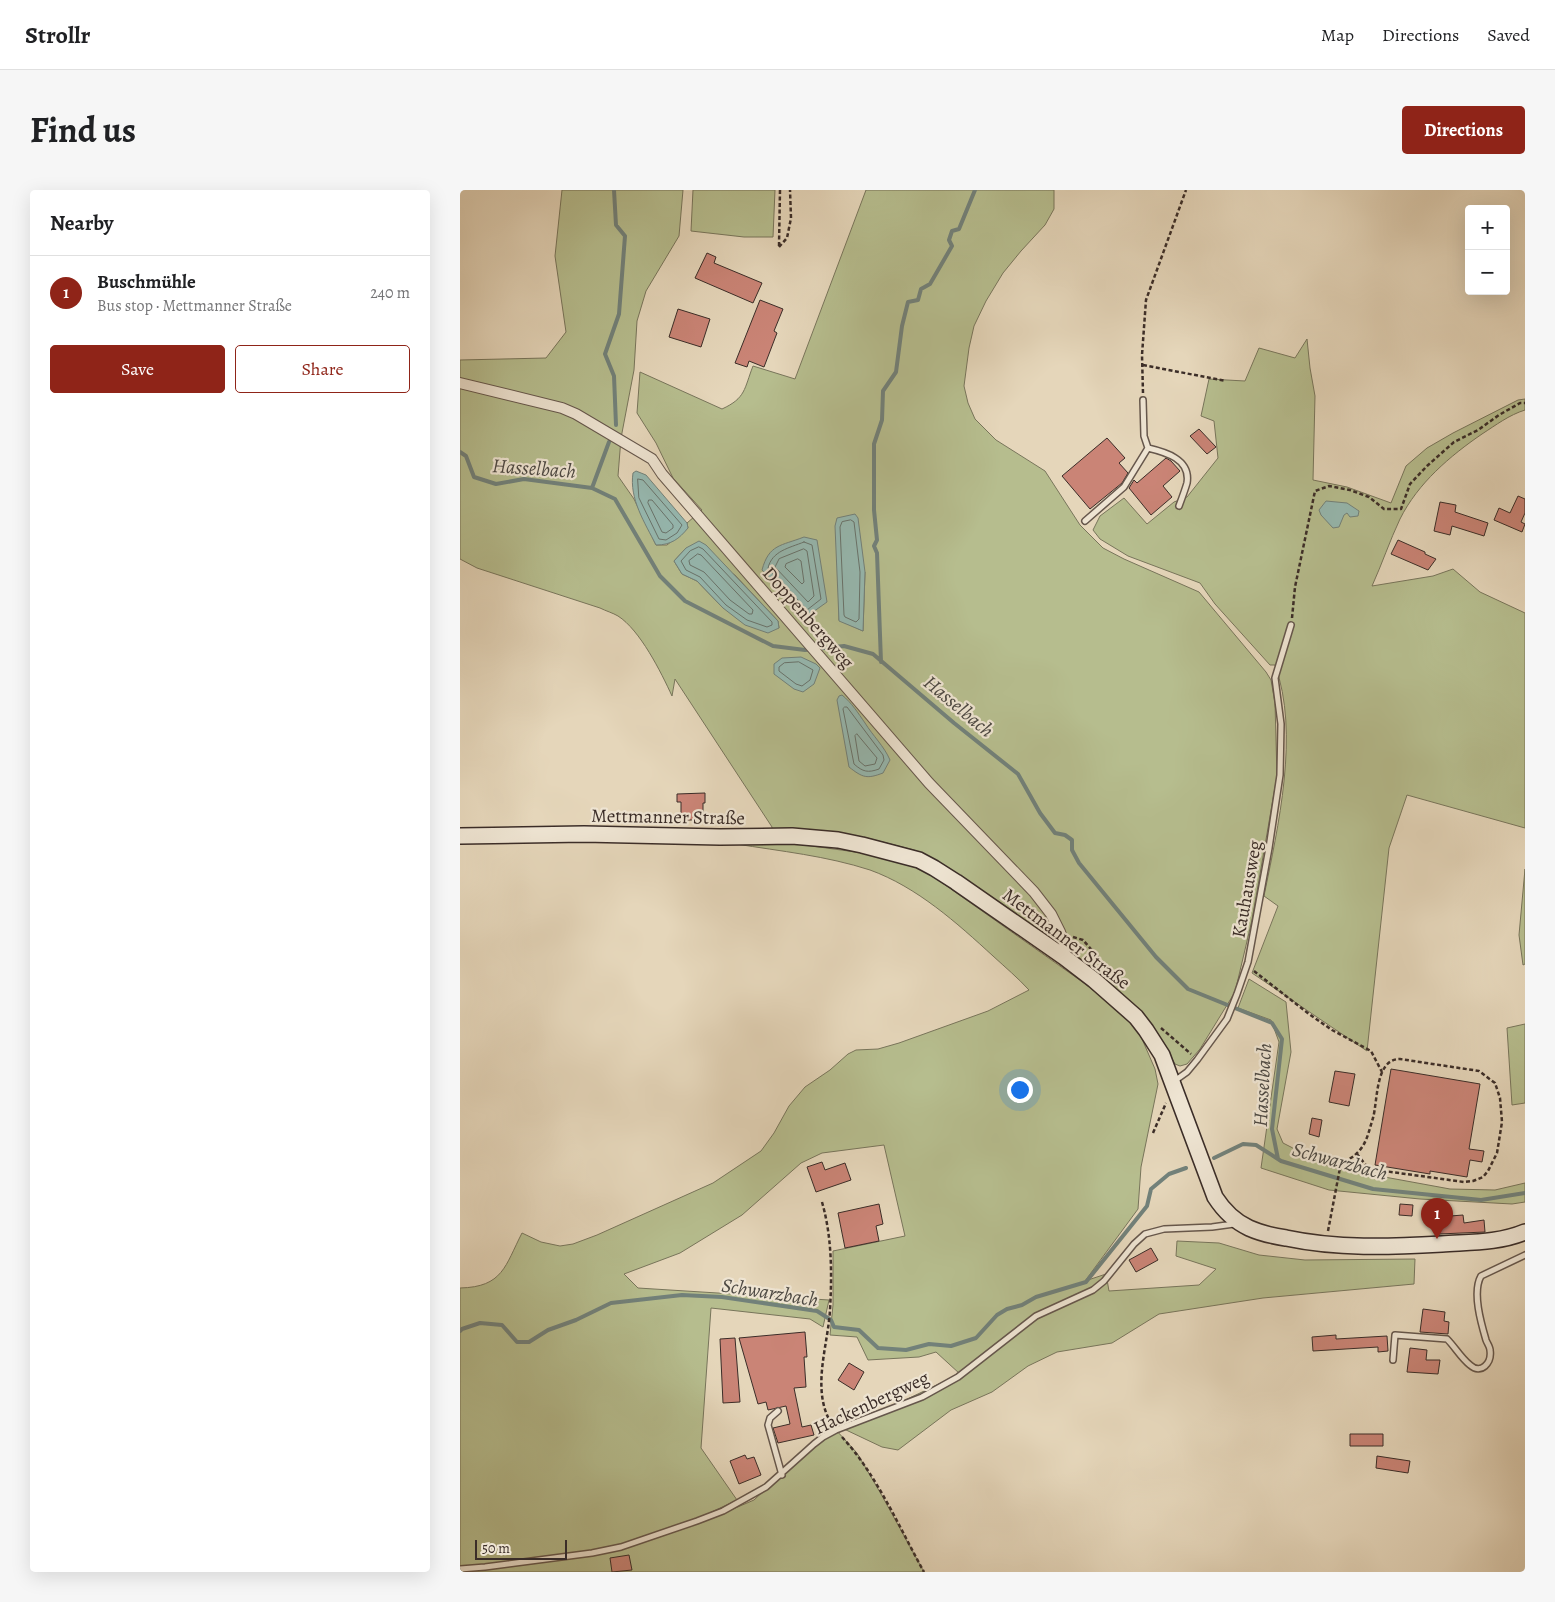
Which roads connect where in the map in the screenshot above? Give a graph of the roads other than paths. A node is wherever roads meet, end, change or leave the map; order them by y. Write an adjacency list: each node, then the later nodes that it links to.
1 (460, 383): 8 (street, Doppenbergweg)
2 (1142, 400): 3 (lane)
3 (1148, 448): 4 (lane); 5 (lane)
4 (1179, 506)
5 (1085, 520)
6 (1291, 625): 9 (lane, Kauhausweg)
7 (460, 836): 8 (main road, Mettmanner Straße)
8 (1064, 958): 9 (main road, Mettmanner Straße)
9 (1173, 1082): 10 (main road, Mettmanner Straße)
10 (1239, 1223): 11 (main road, Mettmanner Straße); 15 (lane, Hackenbergweg)
11 (1525, 1232)
12 (1525, 1255): 13 (lane)
13 (1394, 1360)
14 (778, 1411): 15 (lane)
15 (782, 1474): 16 (lane, Hackenbergweg)
16 (460, 1569)

